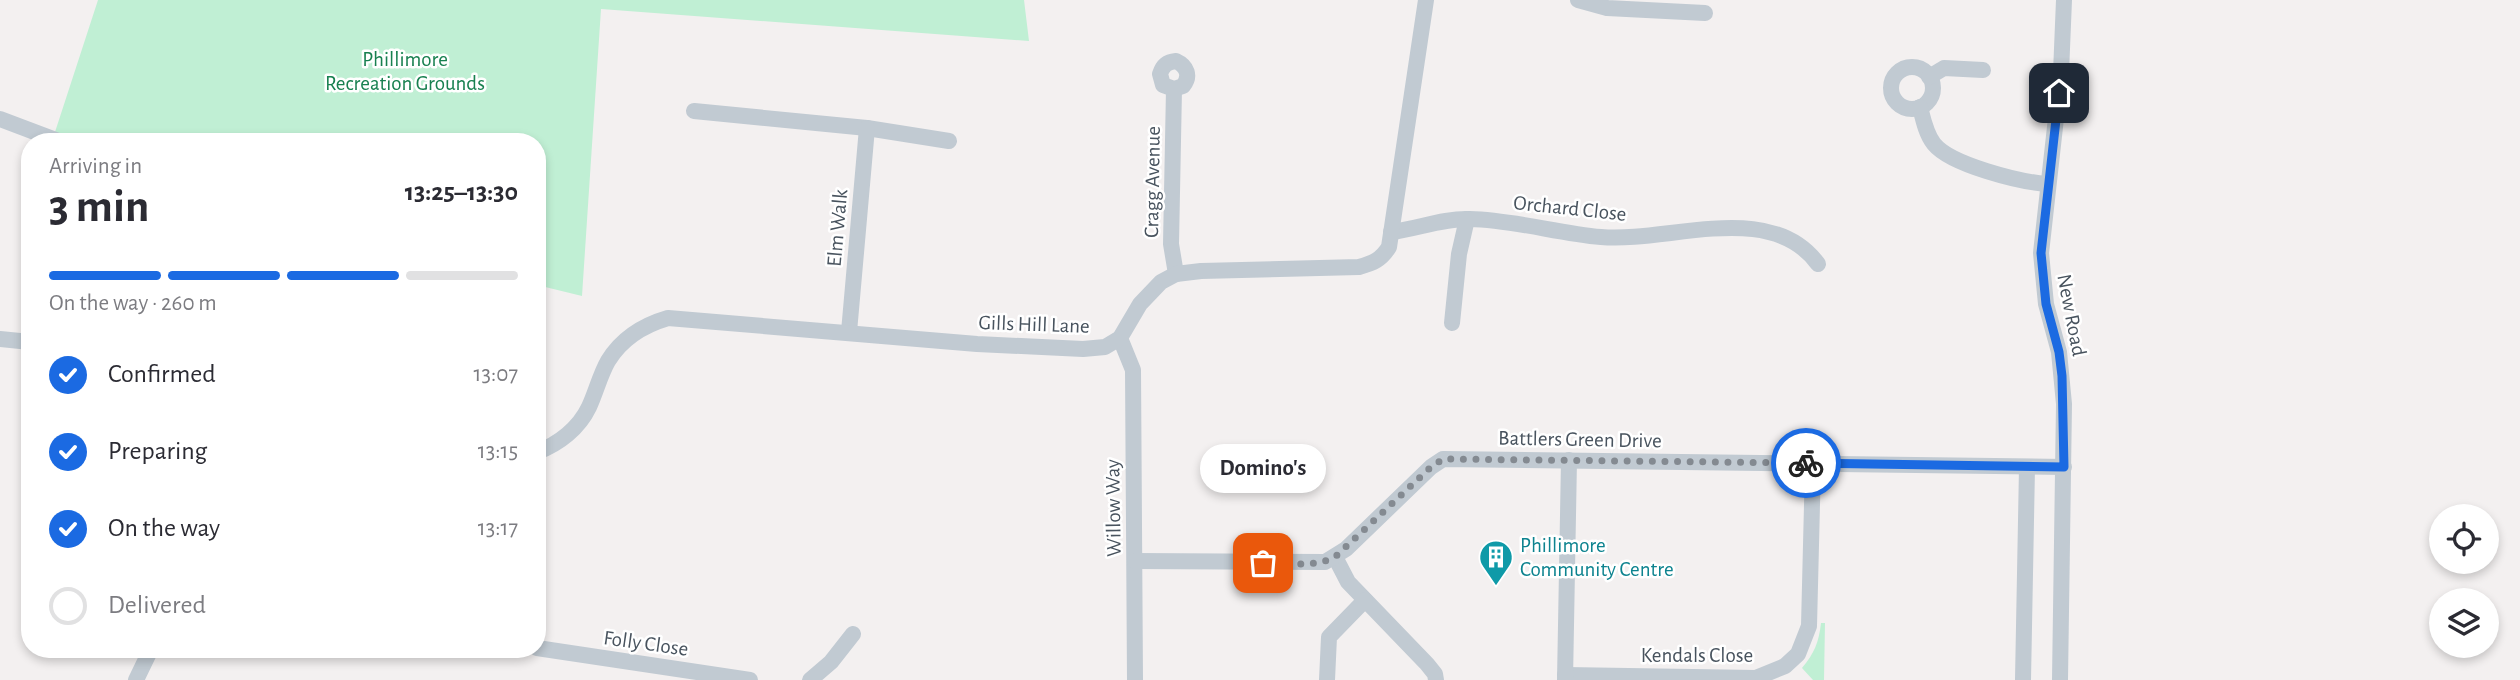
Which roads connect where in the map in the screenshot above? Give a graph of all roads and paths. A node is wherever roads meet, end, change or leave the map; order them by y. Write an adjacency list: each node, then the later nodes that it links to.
1 (1426, 0): 16 (street, Gills Hill Lane)
2 (1578, 0): 4 (street)
3 (2064, 0): 14 (street, New Road)
4 (1705, 13)
5 (1983, 69): 6 (street)
6 (1929, 77): 8 (street); 8 (street)
7 (1174, 89): 18 (street, Cragg Avenue)
8 (1920, 107): 14 (street)
9 (694, 111): 11 (street)
10 (0, 119): 12 (street)
11 (867, 128): 13 (street); 20 (street, Elm Walk)
12 (37, 133)
13 (949, 141)
14 (2047, 184): 28 (street, New Road)
15 (1467, 219): 16 (street, Orchard Close); 17 (street, Orchard Close); 19 (street)
16 (1391, 232): 18 (street, Gills Hill Lane)
17 (1818, 264)
18 (1177, 274): 21 (street, Gills Hill Lane)
19 (1452, 323)
20 (849, 332): 21 (street, Gills Hill Lane); 24 (street, Gills Hill Lane)
21 (1119, 338): 30 (street, Willow Way)
22 (0, 339): 23 (street)
23 (21, 341)
24 (546, 449)
25 (1569, 460): 26 (street, Battlers Green Drive); 29 (street, Battlers Green Drive); 35 (street)
26 (1813, 464): 27 (street, Battlers Green Drive); 35 (street, Kendals Close)
27 (2027, 467): 28 (street, Battlers Green Drive); 42 (street)
28 (2064, 467): 43 (street, New Road)
29 (1335, 557): 30 (street); 31 (street)
30 (1135, 561): 39 (street, Willow Way)
31 (1365, 600): 40 (street); 41 (street)
32 (853, 634): 38 (street)
33 (546, 649): 37 (street, Folly Close)
34 (147, 658): 36 (street)
35 (1565, 678)
36 (136, 680)
37 (750, 680)
38 (811, 680)
39 (1135, 680)
40 (1327, 680)
41 (1436, 680)
42 (2023, 680)
43 (2060, 680)

